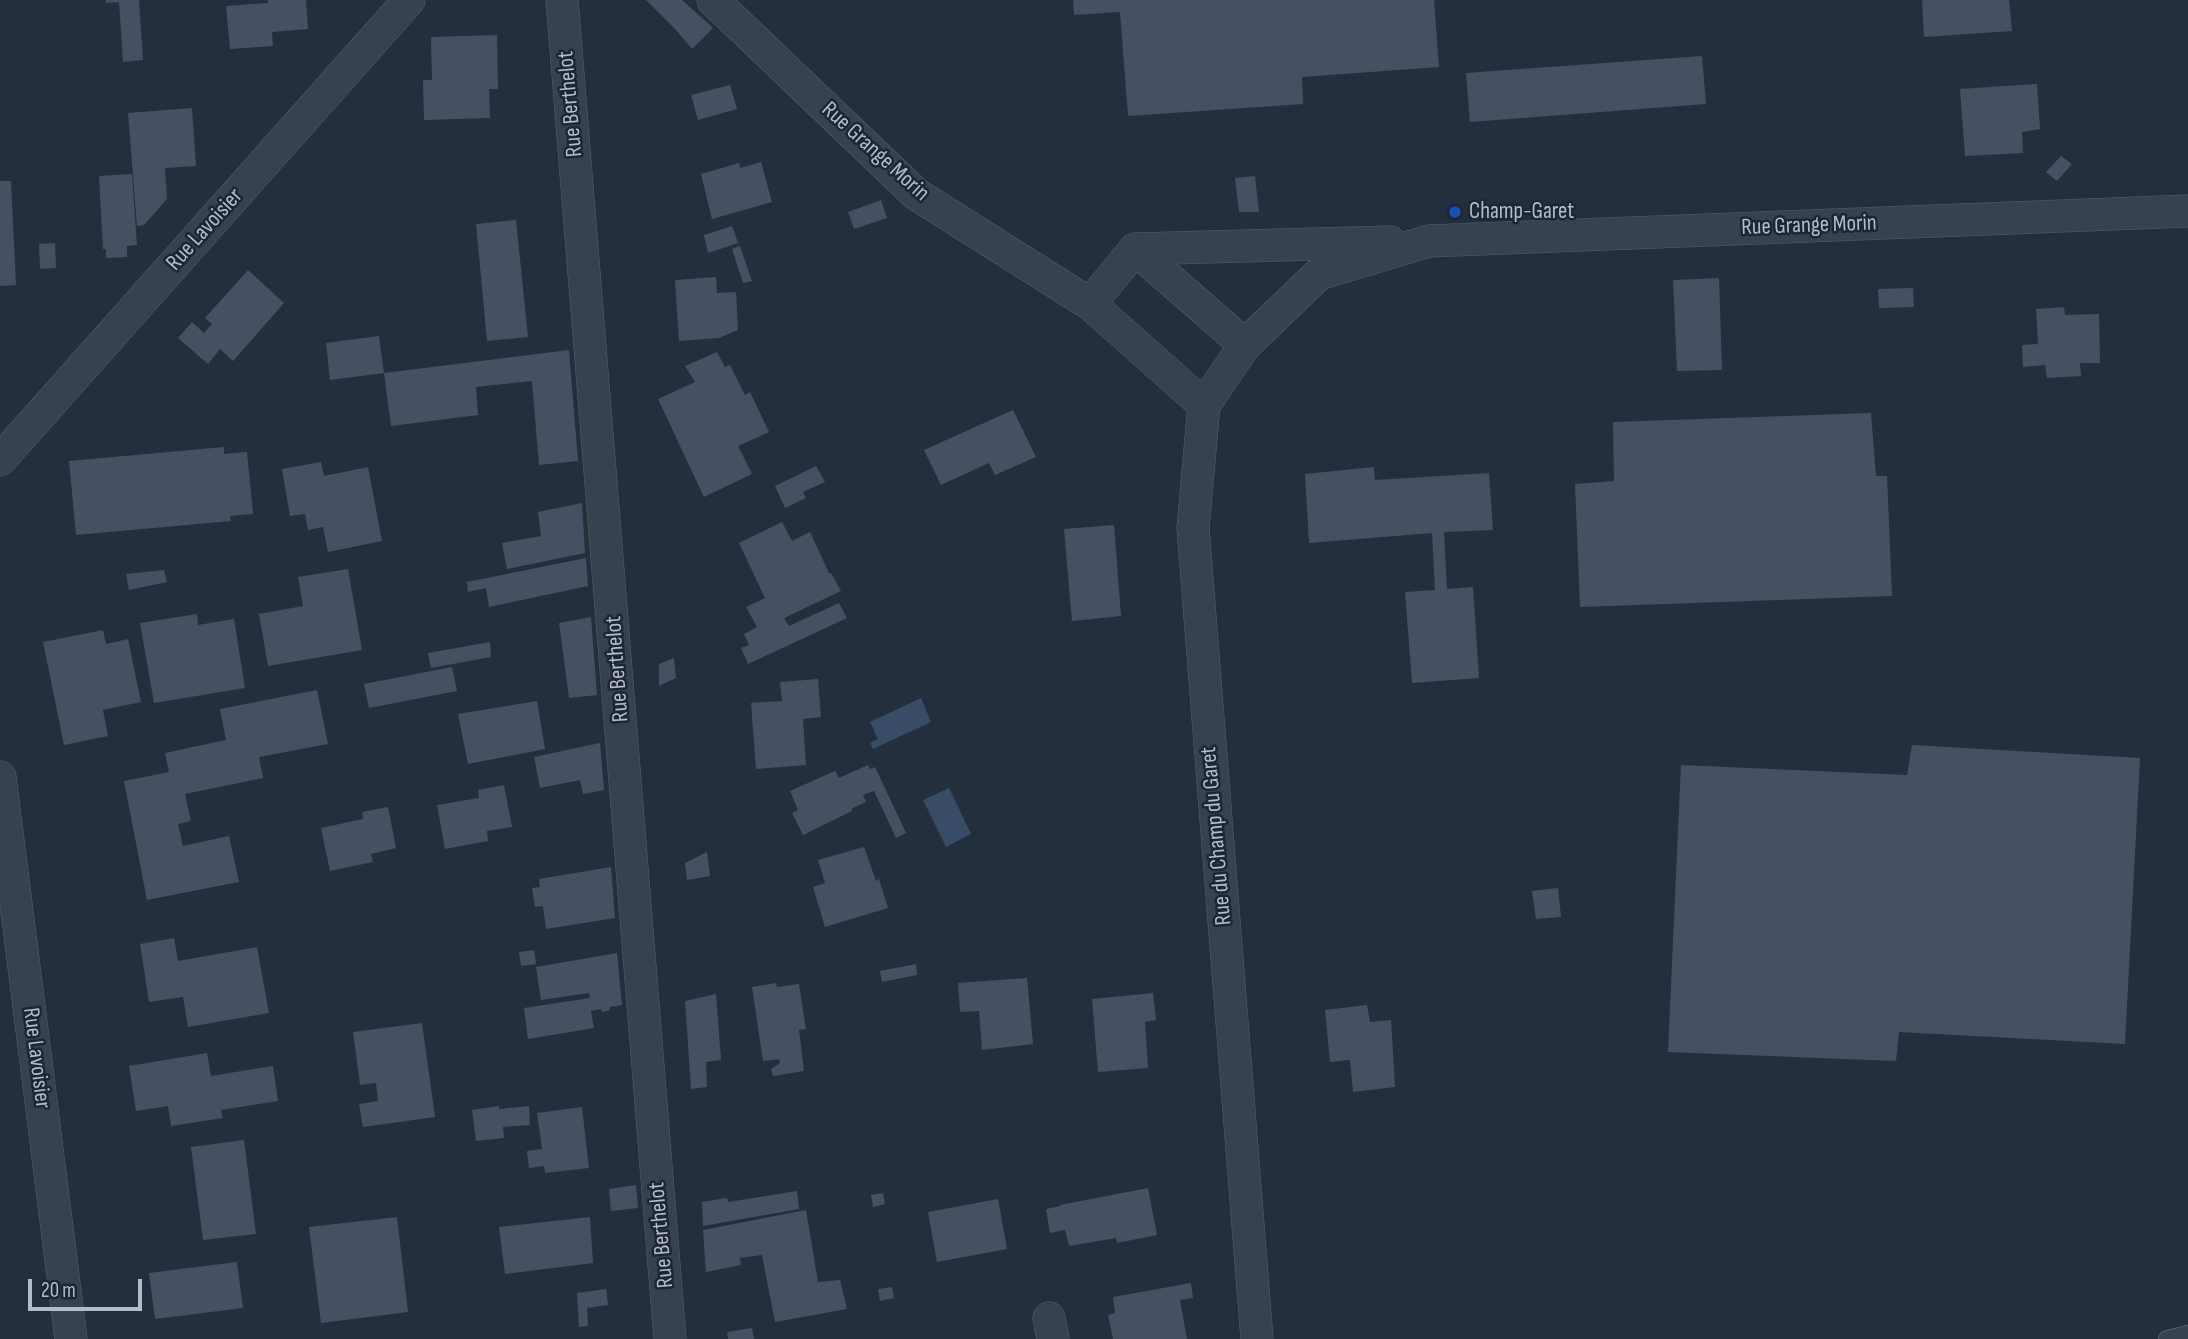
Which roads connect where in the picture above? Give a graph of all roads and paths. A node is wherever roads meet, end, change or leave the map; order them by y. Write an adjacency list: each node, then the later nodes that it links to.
1 (409, 0): 10 (street, Rue Lavoisier)
2 (562, 0): 14 (street, Rue Berthelot)
3 (713, 0): 7 (street, Rue Grange Morin)
4 (2188, 211): 5 (street, Rue Grange Morin)
5 (1430, 240): 6 (street, Rue Grange Morin); 8 (street, Rue Grange Morin)
6 (1135, 249): 7 (street); 8 (street)
7 (1090, 304): 9 (street, Rue Grange Morin)
8 (1245, 345): 9 (street, Rue du Champ du Garet)
9 (1204, 405): 15 (street, Rue du Champ du Garet)
10 (0, 460)
11 (0, 777): 13 (street, Rue Lavoisier)
12 (2188, 1334): 16 (lane)
13 (71, 1339)
14 (670, 1339)
15 (1257, 1339)
16 (2168, 1339)

